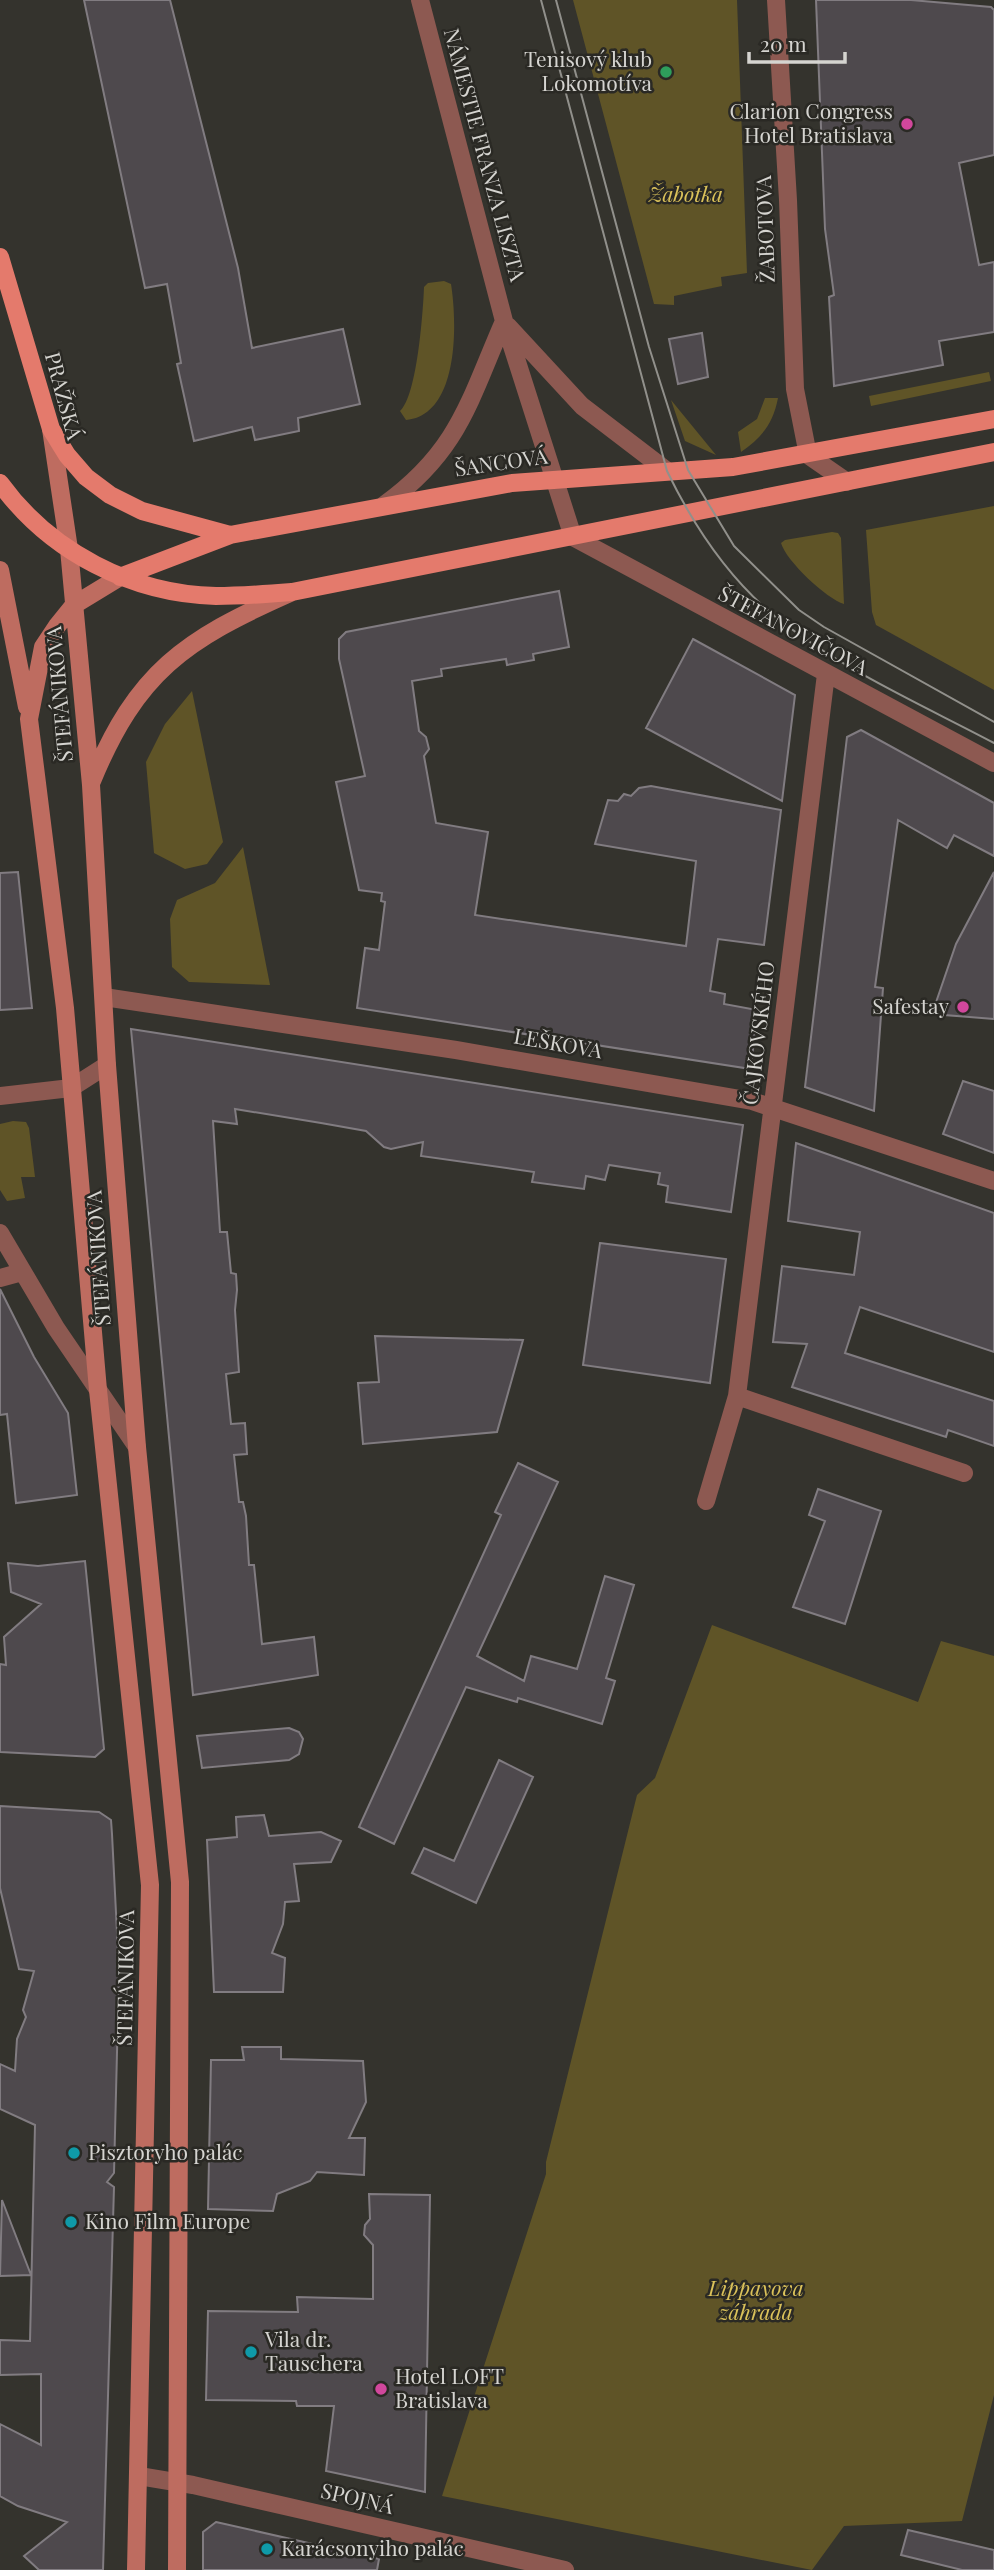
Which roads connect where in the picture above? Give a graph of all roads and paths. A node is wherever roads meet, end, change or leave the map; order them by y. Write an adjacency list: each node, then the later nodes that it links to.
1 (420, 0): 4 (street, NÁMESTIE FRANZA LISZTA)
2 (776, 0): 8 (street, ŽABOTOVA)
3 (0, 257): 6 (main road, PRAŽSKÁ)
4 (504, 321): 9 (street, NÁMESTIE FRANZA LISZTA); 10 (street, NÁMESTIE FRANZA LISZTA); 13 (street)
5 (994, 419): 8 (main road, ŠANCOVÁ)
6 (51, 429): 14 (main road, ŠANCOVÁ); 16 (main road, PRAŽSKÁ)
7 (994, 452): 11 (main road)
8 (807, 455): 9 (main road, ŠANCOVÁ); 11 (street)
9 (667, 471): 10 (main road, ŠANCOVÁ)
10 (553, 478): 13 (main road, ŠANCOVÁ); 15 (street, NÁMESTIE FRANZA LISZTA)
11 (847, 482): 15 (main road)
12 (0, 483): 16 (main road)
13 (384, 505): 14 (main road, ŠANCOVÁ)
14 (230, 535): 18 (main road)
15 (573, 537): 19 (main road); 21 (street, ŠTEFANOVIČOVA)
16 (69, 550): 18 (main road); 20 (main road, PRAŽSKÁ)
17 (0, 570): 22 (main road)
18 (120, 577): 19 (main road); 20 (main road)
19 (292, 592): 24 (main road)
20 (74, 605): 22 (main road, ŠTEFÁNIKOVA); 24 (main road, ŠTEFÁNIKOVA)
21 (826, 674): 23 (street, ŠTEFANOVIČOVA); 29 (street, ČAJKOVSKÉHO)
22 (29, 719): 27 (main road, ŠTEFÁNIKOVA)
23 (994, 763)
24 (91, 785): 25 (main road, ŠTEFÁNIKOVA)
25 (104, 998): 26 (main road, ŠTEFÁNIKOVA); 29 (street, LEŠKOVA)
26 (107, 1065): 27 (street); 36 (main road, ŠTEFÁNIKOVA)
27 (71, 1088): 28 (street); 34 (main road, ŠTEFÁNIKOVA)
28 (0, 1096)
29 (774, 1105): 30 (street, LEŠKOVA); 35 (street, ČAJKOVSKÉHO)
30 (994, 1181)
31 (0, 1233): 32 (street)
32 (22, 1272): 33 (street); 34 (street)
33 (0, 1278)
34 (98, 1390): 36 (street, ŠTEFÁNIKOVA); 39 (main road, ŠTEFÁNIKOVA)
35 (737, 1396): 37 (street); 38 (street, ČAJKOVSKÉHO)
36 (137, 1447): 40 (main road, ŠTEFÁNIKOVA)
37 (964, 1473)
38 (706, 1501)
39 (139, 2476): 40 (street, SPOJNÁ); 41 (main road, ŠTEFÁNIKOVA)
40 (176, 2481): 42 (main road, ŠTEFÁNIKOVA); 43 (street, SPOJNÁ)
41 (136, 2570)
42 (177, 2570)
43 (565, 2570)

